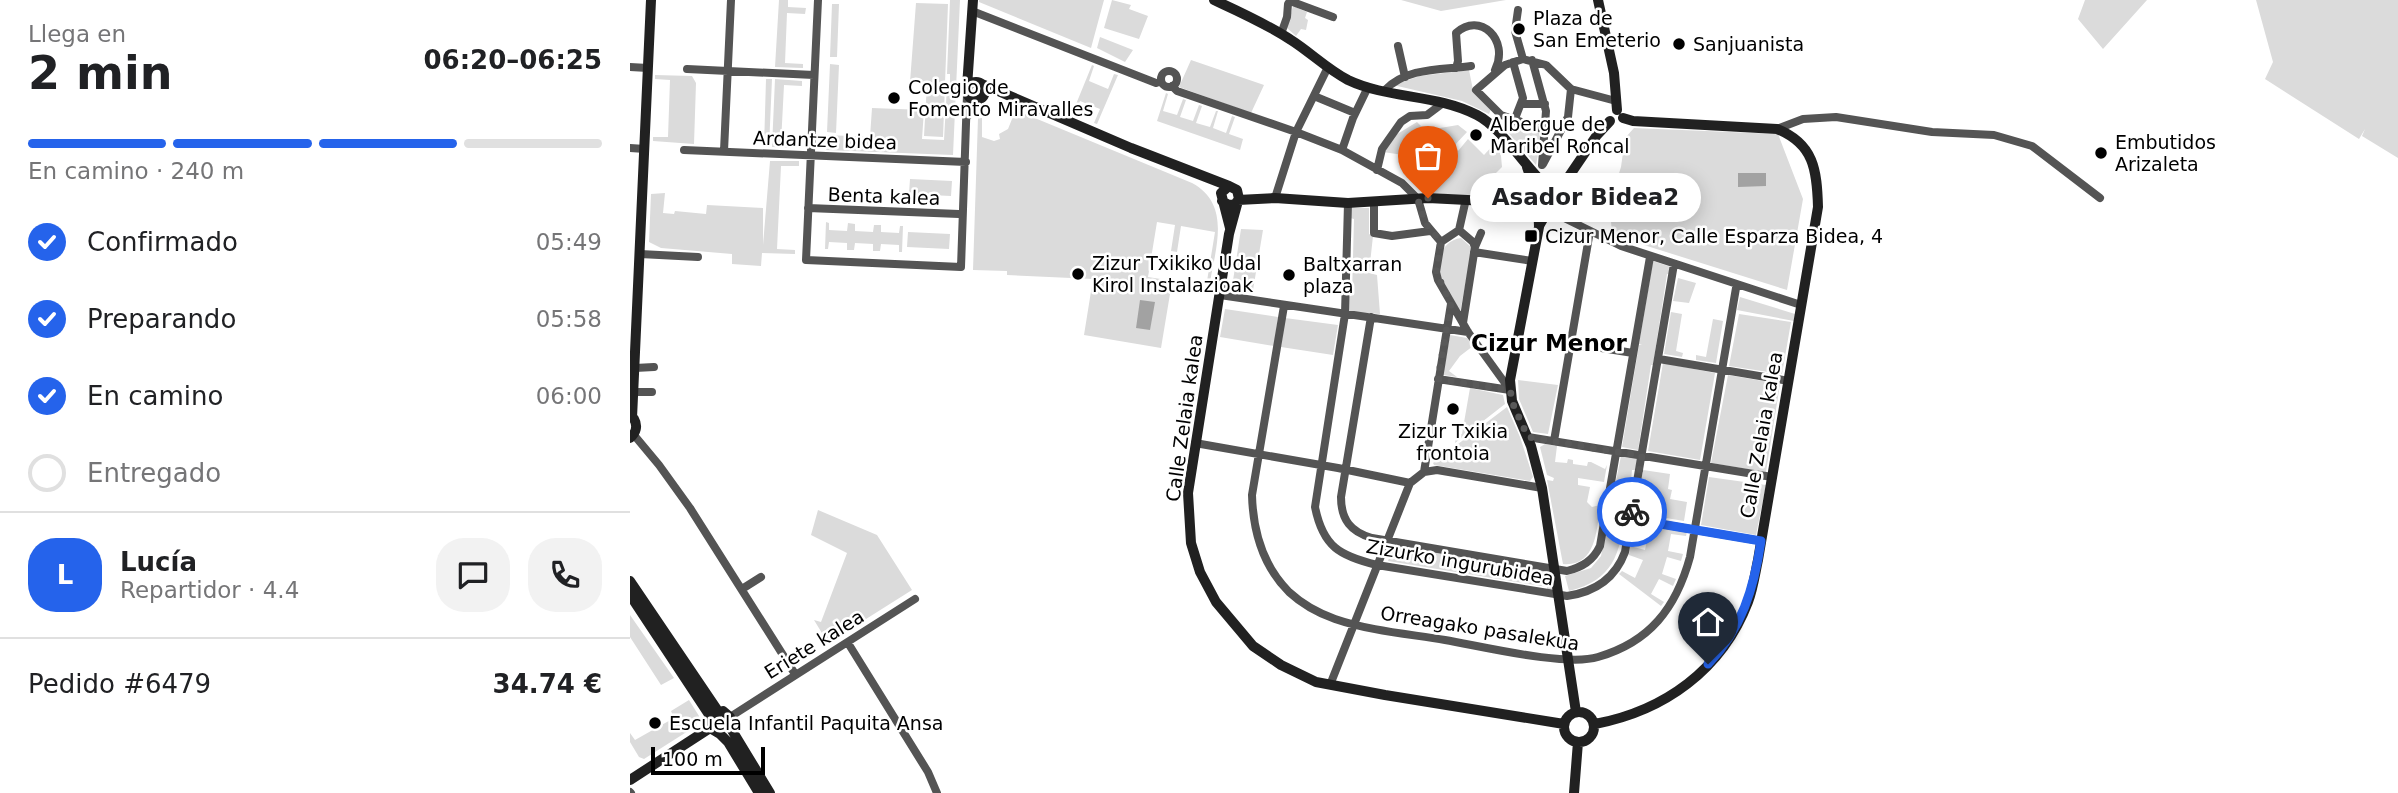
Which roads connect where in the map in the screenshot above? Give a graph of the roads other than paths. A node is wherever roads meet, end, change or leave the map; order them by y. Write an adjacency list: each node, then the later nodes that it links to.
1 (651, 0): 17 (street)
2 (731, 0): 20 (street)
3 (818, 0): 22 (street)
4 (1214, 0): 9 (street)
5 (1598, 0): 36 (street)
6 (972, 6): 11 (street); 24 (street)
7 (1518, 10): 12 (street)
8 (1334, 18): 9 (street)
9 (1281, 34): 14 (street)
10 (1398, 46): 23 (street)
11 (970, 56): 25 (street); 30 (street)
12 (1528, 59): 13 (street); 28 (street); 35 (street)
13 (1513, 62): 21 (street); 34 (street)
14 (1328, 66): 27 (street); 31 (street)
15 (1471, 66): 18 (street)
16 (630, 67): 17 (street)
17 (648, 68): 45 (street)
18 (1456, 68): 21 (street); 23 (street)
19 (687, 69): 20 (street)
20 (728, 71): 22 (street); 48 (street)
21 (1494, 73): 38 (street)
22 (814, 75): 49 (street)
23 (1405, 77): 29 (street)
24 (1161, 81): 26 (street); 26 (street)
25 (980, 83): 30 (street); 30 (street); 32 (street)
26 (1172, 86): 43 (street)
27 (1368, 87): 29 (street); 37 (street)
28 (1571, 89): 36 (street); 51 (street)
29 (1385, 90): 33 (street)
30 (973, 95): 32 (street); 50 (street)
31 (1314, 96): 37 (street); 43 (street)
32 (1008, 97): 54 (street)
33 (1443, 103): 41 (street); 52 (street)
34 (1522, 104): 35 (street); 39 (street)
35 (1545, 104): 42 (street)
36 (1618, 110): 40 (street); 56 (street)
37 (1355, 113): 47 (street)
38 (1501, 115): 39 (street); 41 (street)
39 (1514, 121): 42 (street)
40 (1777, 129): 59 (street); 82 (street, Calle Zelaia kalea)
41 (1497, 130): 53 (street)
42 (1545, 130): 51 (street)
43 (1296, 132): 47 (street); 58 (street)
44 (630, 148): 45 (street)
45 (645, 149): 74 (street)
46 (684, 150): 48 (street, Ardantze bidea)
47 (1342, 150): 52 (street)
48 (724, 151): 49 (street, Ardantze bidea)
49 (811, 156): 50 (street, Ardantze bidea); 65 (street)
50 (966, 162): 65 (street)
51 (1542, 165): 53 (street)
52 (1377, 170): 61 (street)
53 (1530, 171): 56 (street)
54 (1200, 176): 55 (street); 57 (street)
55 (1232, 187): 57 (street); 58 (street); 62 (street)
56 (1546, 197): 60 (street); 70 (street); 77 (street)
57 (1221, 198): 62 (street); 67 (street, Calle Zelaia kalea)
58 (1272, 198): 62 (street); 64 (street)
59 (2100, 198)
60 (1466, 199): 61 (street); 68 (street)
61 (1418, 200): 63 (street); 69 (street)
62 (1238, 201): 67 (street, Calle Zelaia kalea)
63 (1374, 202): 64 (street); 69 (street)
64 (1348, 203): 84 (street, Zizurko ingurubidea)
65 (808, 208): 66 (street, Benta kalea)
66 (959, 214)
67 (1230, 230): 80 (street, Calle Zelaia kalea)
68 (1459, 230): 72 (street); 73 (street)
69 (1430, 231): 72 (street)
70 (1590, 231): 76 (street); 89 (street)
71 (1481, 233): 73 (street)
72 (1441, 242): 81 (street)
73 (1475, 249): 77 (street); 86 (street)
74 (640, 254): 75 (street); 95 (street)
75 (698, 257)
76 (1650, 257): 78 (street); 90 (street, Zizurko ingurubidea)
77 (1532, 261): 97 (street)
78 (1674, 264): 82 (street); 91 (street, Zizurko ingurubidea)
79 (1736, 288): 93 (street, Orreagako pasalekua)
80 (1220, 295): 83 (street); 103 (street, Calle Zelaia kalea)
81 (1451, 304): 86 (street); 87 (street)
82 (1801, 305): 96 (street, Calle Zelaia kalea)
83 (1284, 306): 84 (street); 105 (street, Orreagako pasalekua)
84 (1345, 314): 85 (street); 107 (street, Zizurko ingurubidea)
85 (1371, 317): 87 (street); 109 (street, Zizurko ingurubidea)
86 (1463, 323): 88 (street)
87 (1446, 329): 88 (street); 94 (street)
88 (1468, 332): 97 (street)
89 (1570, 343): 90 (street); 102 (street)
90 (1633, 353): 104 (street, Zizurko ingurubidea)
91 (1659, 359): 93 (street); 106 (street, Zizurko ingurubidea)
92 (654, 367): 95 (street)
93 (1722, 370): 96 (street); 108 (street, Orreagako pasalekua)
94 (1438, 379): 97 (street); 110 (street)
95 (633, 381): 98 (street); 99 (street)
96 (1789, 381): 111 (street, Calle Zelaia kalea)
97 (1510, 390): 101 (street)
98 (652, 392)
99 (631, 417): 100 (street)
100 (632, 436): 122 (street)
101 (1528, 437): 102 (street); 113 (street)
102 (1554, 441): 104 (street)
103 (1195, 443): 105 (street); 130 (street, Calle Zelaia kalea)
104 (1616, 452): 106 (street); 119 (street, Zizurko ingurubidea)
105 (1258, 454): 107 (street); 126 (street, Orreagako pasalekua)
106 (1642, 456): 108 (street); 114 (street, Zizurko ingurubidea)
107 (1321, 465): 109 (street); 118 (street, Zizurko ingurubidea)
108 (1705, 467): 111 (street); 115 (street, Orreagako pasalekua)
109 (1345, 470): 112 (street); 116 (street, Zizurko ingurubidea)
110 (1424, 472): 112 (street); 113 (street)
111 (1772, 477): 117 (street, Calle Zelaia kalea)
112 (1410, 483): 116 (street)
113 (1542, 488): 119 (street)
114 (1631, 519): 115 (street); 124 (street, Zizurko ingurubidea)
115 (1694, 530): 117 (street); 128 (street, Orreagako pasalekua)
116 (1387, 540): 118 (street); 119 (street, Zizurko ingurubidea)
117 (1761, 541): 134 (street, Calle Zelaia kalea)
118 (1377, 565): 124 (street, Zizurko ingurubidea); 126 (street)
119 (1556, 569): 124 (street)
120 (761, 577): 122 (street)
121 (630, 581): 132 (street)
122 (742, 589): 129 (street)
123 (630, 595): 132 (street)
124 (1559, 595): 128 (street)
125 (915, 599): 127 (street, Eriete kalea)
126 (1354, 625): 128 (street, Orreagako pasalekua); 130 (street)
127 (848, 643): 129 (street, Eriete kalea); 140 (street)
128 (1569, 660): 131 (street)
129 (795, 674): 135 (street, Eriete kalea)
130 (1331, 685): 133 (street, Calle Zelaia kalea)
131 (1576, 712): 133 (street); 134 (street)
132 (714, 713): 135 (street); 135 (street)
133 (1564, 724): 136 (street)
134 (1595, 724): 136 (street)
135 (722, 726): 137 (street); 138 (street); 139 (street)
136 (1578, 743): 141 (street)
137 (630, 780)
138 (759, 793)
139 (770, 793)
140 (937, 793)
141 (1574, 793)

